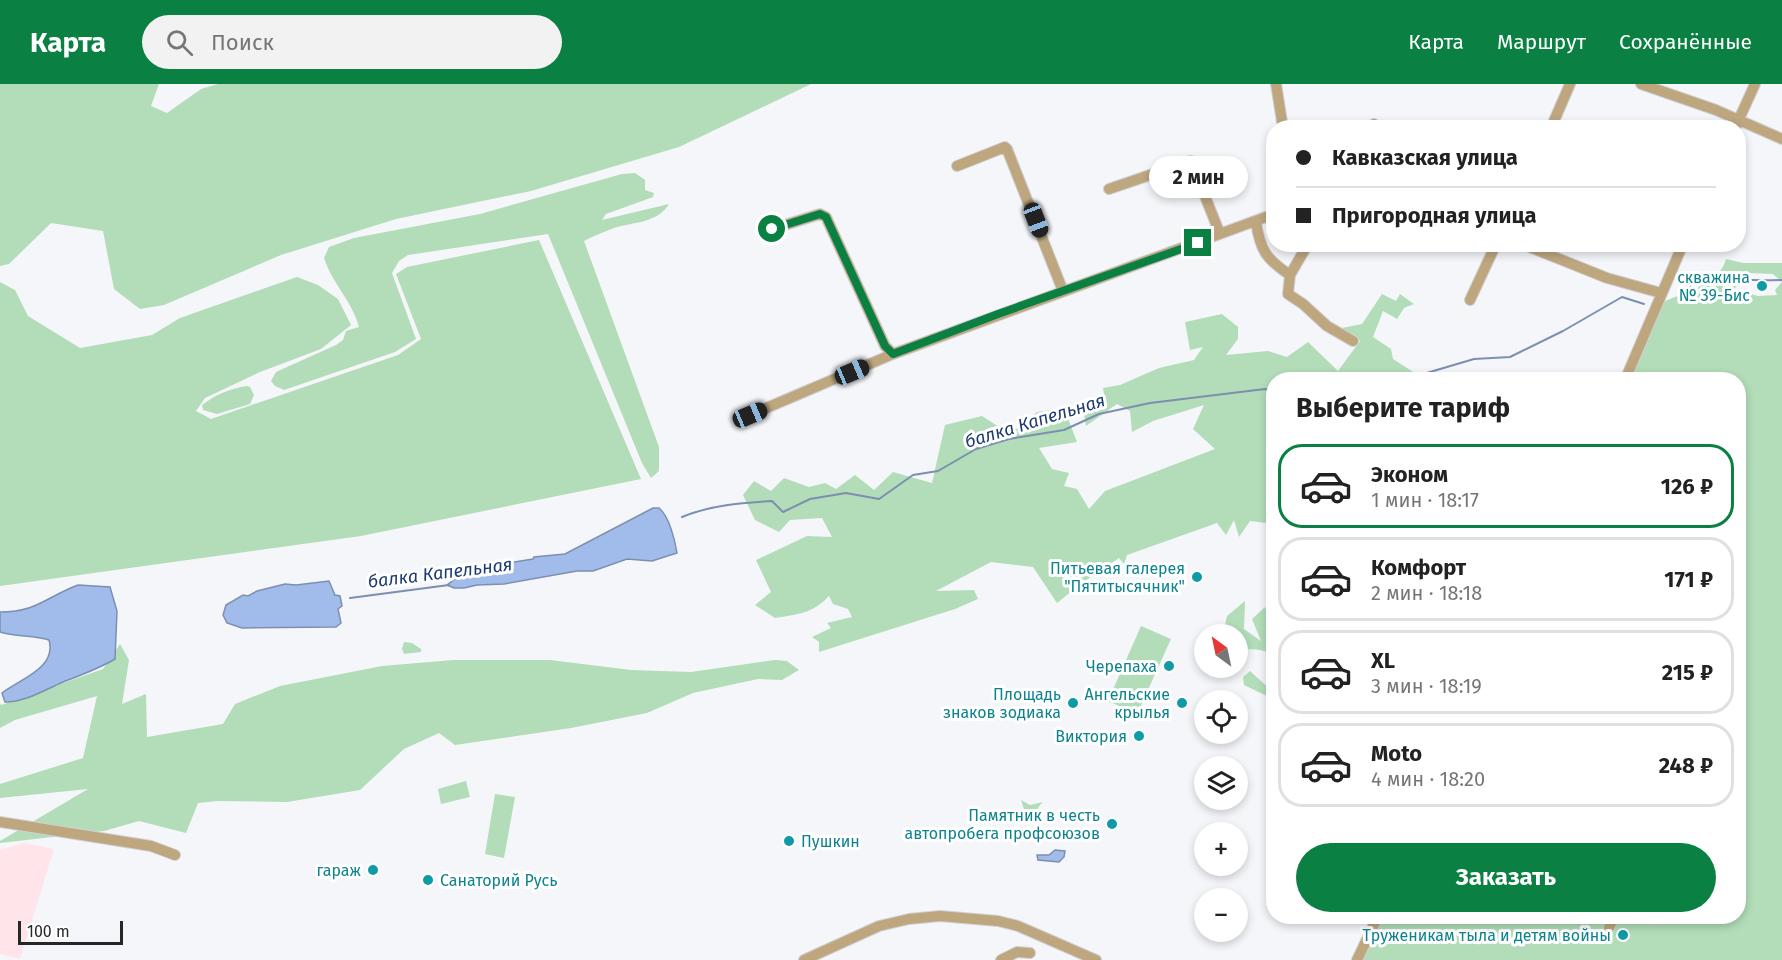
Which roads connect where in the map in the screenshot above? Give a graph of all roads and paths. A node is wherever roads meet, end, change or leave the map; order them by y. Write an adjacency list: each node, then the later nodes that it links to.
1 (1276, 84): 5 (street)
2 (1570, 84): 6 (street)
3 (1641, 84): 7 (street)
4 (1755, 84): 8 (street)
5 (1282, 120)
6 (1554, 120)
7 (1730, 120)
8 (1738, 120)
9 (1746, 127): 10 (street)
10 (1782, 139)
11 (957, 166): 22 (street)
12 (1109, 189): 16 (street)
13 (1266, 218): 14 (street)
14 (1256, 222): 16 (street); 21 (street)
15 (772, 229): 26 (street)
16 (1220, 234): 22 (street)
17 (1303, 252): 21 (street)
18 (1492, 252): 24 (street)
19 (1541, 252): 23 (street)
20 (1679, 252): 23 (street)
21 (1290, 275): 25 (street)
22 (1063, 291): 26 (street)
23 (1661, 294): 27 (street)
24 (1470, 300)
25 (1353, 341)
26 (893, 354): 28 (street)
27 (1627, 372)
28 (750, 415)
29 (0, 822): 30 (street)
30 (175, 855)
31 (1374, 924): 39 (street)
32 (1611, 924): 33 (street)
33 (1609, 928)
34 (1038, 935): 35 (street); 36 (street); 38 (street)
35 (1028, 956): 37 (street)
36 (804, 960)
37 (1001, 960)
38 (1096, 960)
39 (1358, 960)

